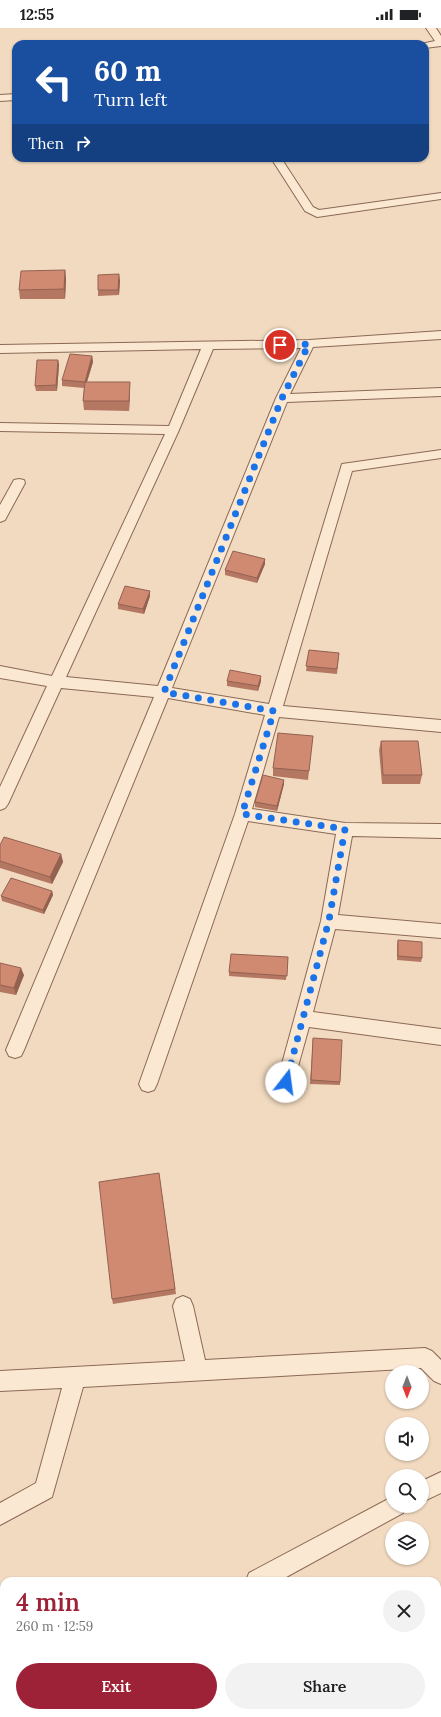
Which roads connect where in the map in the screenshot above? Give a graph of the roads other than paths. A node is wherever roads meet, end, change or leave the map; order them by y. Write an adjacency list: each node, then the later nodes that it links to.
1 (431, 28): 2 (lane)
2 (441, 43): 3 (lane)
3 (429, 44)
4 (12, 96): 5 (lane)
5 (0, 98)
6 (279, 162): 7 (lane)
7 (441, 196)
8 (441, 335): 9 (lane)
9 (309, 344): 10 (lane); 13 (lane)
10 (208, 346): 11 (lane); 15 (lane)
11 (0, 349)
12 (441, 392): 13 (lane)
13 (282, 398): 21 (lane)
14 (0, 427): 15 (lane)
15 (173, 430): 20 (lane)
16 (441, 454): 22 (lane)
17 (19, 483): 18 (lane)
18 (0, 517)
19 (0, 672): 20 (lane)
20 (56, 682): 21 (lane); 24 (lane)
21 (164, 692): 22 (lane); 33 (lane)
22 (274, 711): 23 (lane); 26 (lane)
23 (441, 726)
24 (5, 780): 25 (lane)
25 (0, 804)
26 (242, 814): 27 (lane); 35 (lane)
27 (345, 829): 28 (lane); 29 (lane)
28 (441, 831)
29 (329, 920): 30 (lane); 31 (lane)
30 (441, 931)
31 (303, 1018): 32 (lane); 34 (lane)
32 (441, 1038)
33 (16, 1050)
34 (286, 1082)
35 (148, 1084)
36 (183, 1306): 37 (lane)
37 (197, 1371): 38 (lane); 39 (lane)
38 (441, 1374)
39 (75, 1378): 40 (lane); 44 (lane)
40 (0, 1381)
41 (441, 1482): 42 (lane)
42 (429, 1488)
43 (385, 1512): 45 (lane)
44 (0, 1514)
45 (264, 1577)

